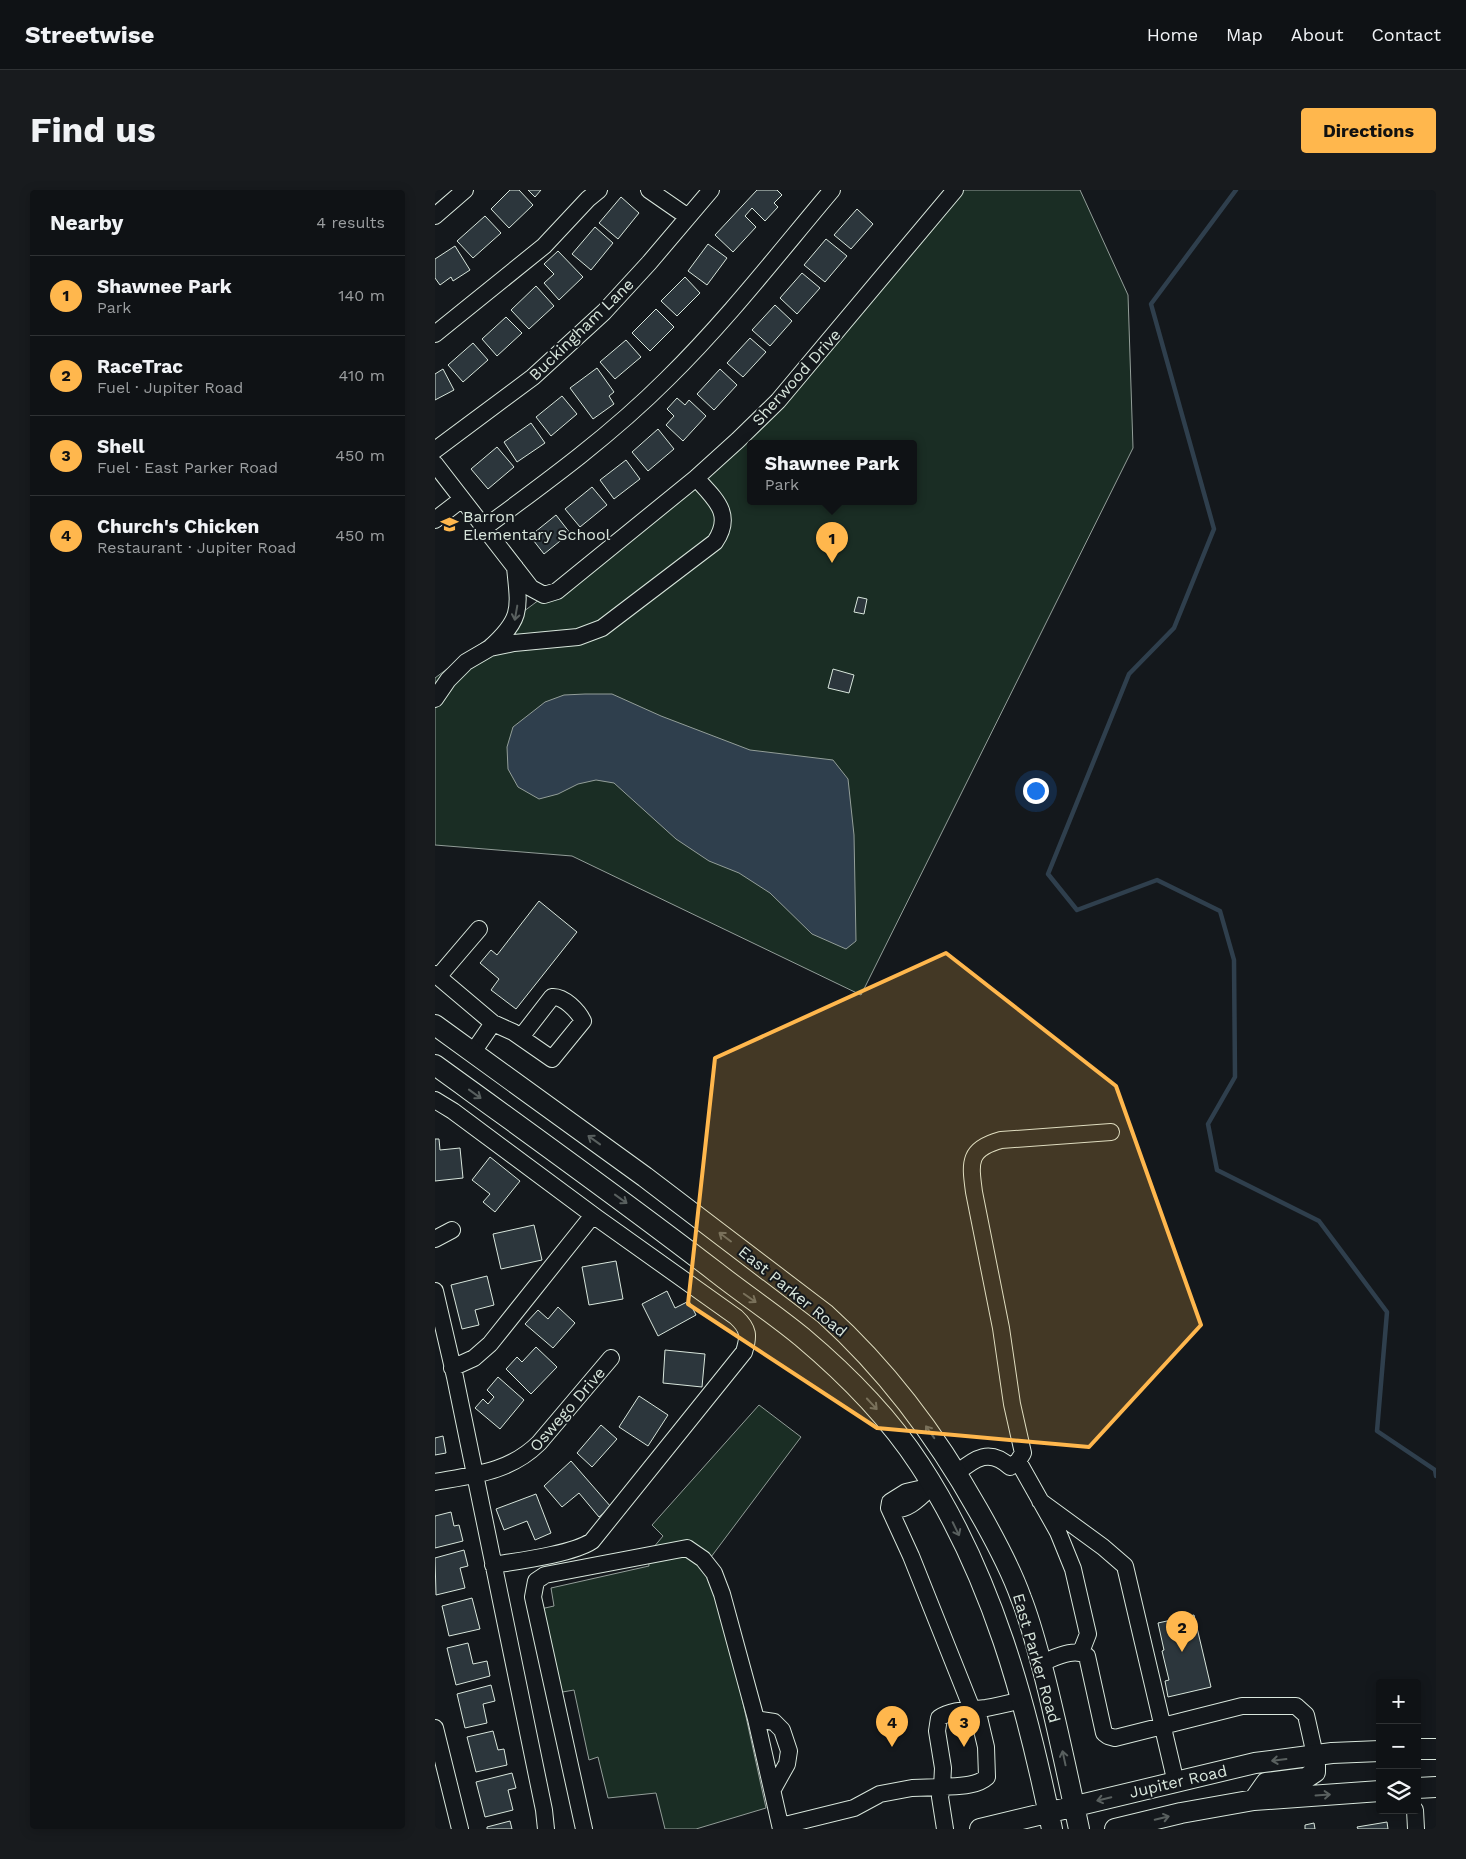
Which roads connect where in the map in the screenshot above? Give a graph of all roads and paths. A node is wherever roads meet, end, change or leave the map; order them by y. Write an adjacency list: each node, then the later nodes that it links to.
1 (465, 190): 7 (street)
2 (599, 190): 9 (street)
3 (649, 190): 8 (street)
4 (711, 190): 8 (street, Buckingham Lane)
5 (832, 190): 15 (street)
6 (955, 190): 12 (street, Sherwood Drive)
7 (435, 216)
8 (688, 217): 10 (street, Buckingham Lane)
9 (435, 334)
10 (435, 450)
11 (435, 464): 13 (street)
12 (696, 478): 16 (street, Sherwood Drive); 17 (street)
13 (462, 499): 14 (street); 15 (street)
14 (435, 520)
15 (484, 528): 16 (street)
16 (515, 567): 17 (street, one-way to 17)
17 (490, 648): 18 (street)
18 (435, 699)
19 (479, 929): 20 (street)
20 (437, 975): 21 (street)
21 (493, 1023): 23 (street); 24 (street)
22 (435, 1025): 24 (main road, East Parker Road)
23 (521, 1037)
24 (473, 1052): 35 (main road, East Parker Road, one-way to 24)
25 (435, 1065): 38 (main road, East Parker Road, one-way to 38)
26 (435, 1100): 28 (street)
27 (1111, 1132): 34 (street)
28 (593, 1215): 33 (street); 40 (street)
29 (452, 1230): 30 (street)
30 (435, 1239)
31 (435, 1291): 33 (street)
32 (611, 1358): 36 (street, Oswego Drive)
33 (452, 1368): 36 (street)
34 (1018, 1461): 35 (street); 39 (street)
35 (957, 1473): 38 (main road); 42 (main road, East Parker Road)
36 (474, 1475): 37 (street, Oswego Drive); 40 (street)
37 (435, 1482)
38 (932, 1486): 43 (main road, East Parker Road, one-way to 43); 44 (street)
39 (1040, 1500): 41 (street); 46 (street)
40 (493, 1566): 64 (street)
41 (1081, 1652): 42 (street); 46 (street)
42 (1041, 1663): 59 (main road, East Parker Road, one-way to 42)
43 (1022, 1700): 44 (street); 61 (main road, East Parker Road)
44 (974, 1709): 53 (street); 53 (street)
45 (756, 1719): 56 (street); 56 (street); 65 (street)
46 (1163, 1726): 51 (street); 52 (street)
47 (435, 1728): 63 (street)
48 (1421, 1749): 49 (main road)
49 (1436, 1749)
50 (1376, 1751): 51 (main road, Jupiter Road)
51 (1315, 1755): 52 (main road, Jupiter Road, one-way to 52); 58 (main road)
52 (1176, 1783): 59 (main road, Jupiter Road, one-way to 59)
53 (941, 1787): 62 (street); 66 (street)
54 (1436, 1787): 55 (main road)
55 (1421, 1788)
56 (773, 1789): 62 (street)
57 (1376, 1791): 58 (main road, Jupiter Road, one-way to 57)
58 (1254, 1800): 69 (main road, Jupiter Road, one-way to 58)
59 (1074, 1806): 61 (main road, Jupiter Road); 68 (main road, East Parker Road)
60 (1415, 1814): 70 (street)
61 (1050, 1820): 67 (main road, Jupiter Road)
62 (781, 1827)
63 (460, 1829)
64 (546, 1829)
65 (584, 1829)
66 (945, 1829)
67 (980, 1829)
68 (1079, 1829)
69 (1115, 1829)
70 (1416, 1829)

